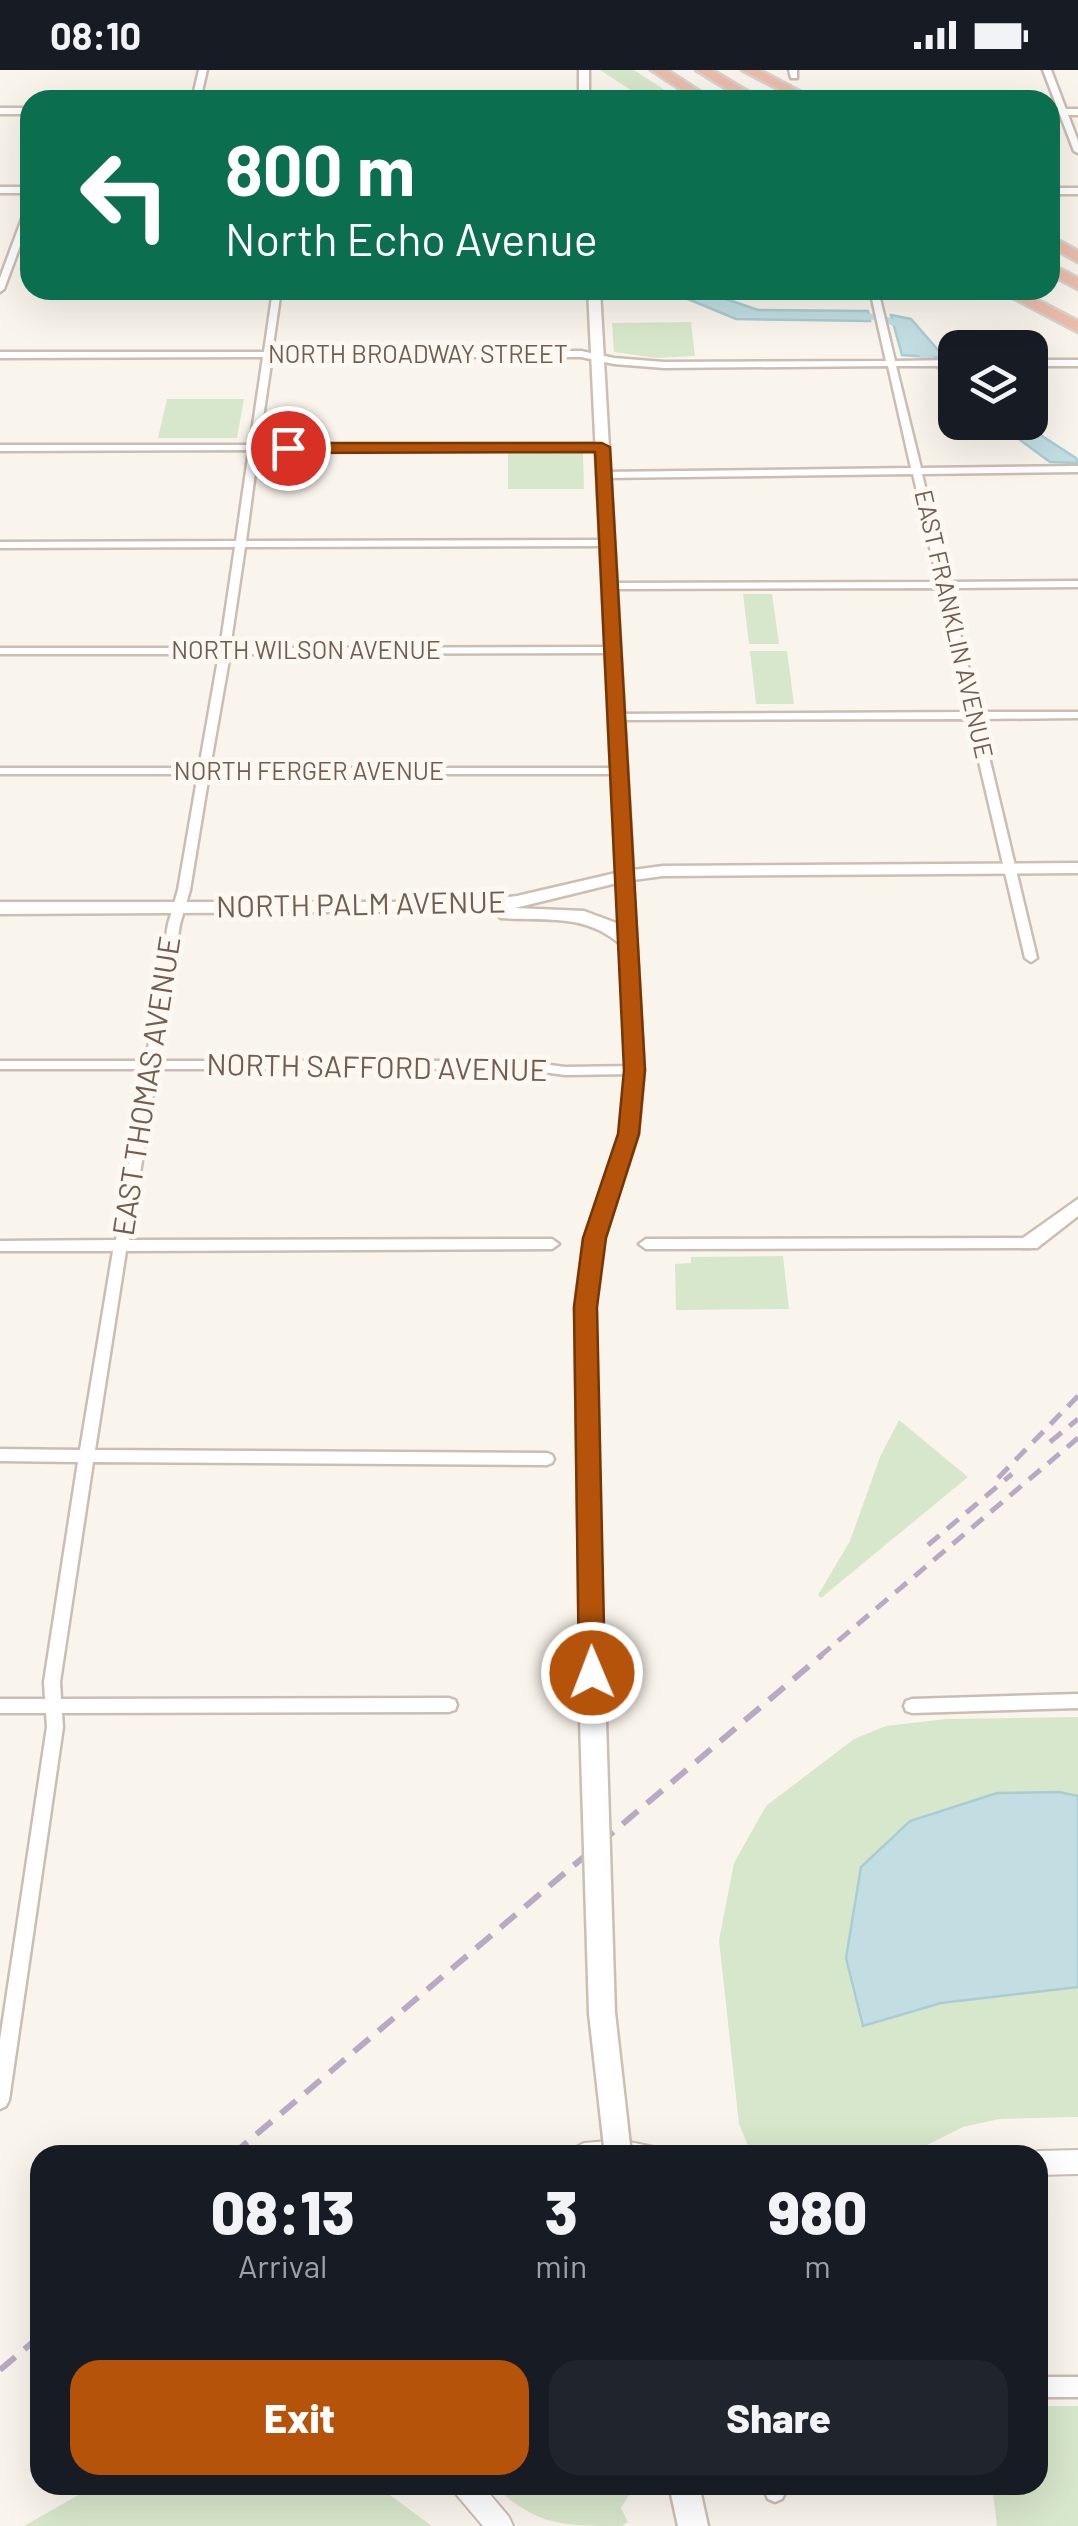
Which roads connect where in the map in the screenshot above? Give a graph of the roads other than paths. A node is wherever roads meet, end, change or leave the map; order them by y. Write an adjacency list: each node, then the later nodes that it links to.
1 (644, 70): 5 (highway)
2 (658, 70): 6 (highway)
3 (703, 70): 7 (highway)
4 (749, 70): 8 (highway)
5 (680, 90)
6 (684, 90)
7 (737, 90)
8 (789, 90)
9 (1060, 119): 10 (street)
10 (1078, 150)
11 (20, 235): 12 (street)
12 (0, 289)
13 (276, 300): 20 (street, EAST THOMAS AVENUE)
14 (595, 300): 22 (main road)
15 (876, 300): 23 (street, EAST FRANKLIN AVENUE)
16 (1026, 300): 19 (highway)
17 (1050, 300): 18 (highway)
18 (1078, 316)
19 (1078, 326)
20 (268, 353): 21 (street, NORTH BROADWAY STREET); 22 (street, NORTH BROADWAY STREET); 29 (street, EAST THOMAS AVENUE)
21 (0, 355)
22 (598, 358): 23 (street, NORTH BROADWAY STREET); 27 (main road)
23 (893, 363): 24 (street, NORTH BROADWAY STREET); 30 (street, EAST FRANKLIN AVENUE)
24 (938, 363)
25 (1048, 363): 26 (street)
26 (1078, 363)
27 (602, 447): 29 (street); 32 (main road)
28 (0, 448): 29 (street)
29 (254, 448): 35 (street, EAST THOMAS AVENUE)
30 (918, 470): 31 (street); 32 (street); 36 (street, EAST FRANKLIN AVENUE)
31 (1074, 470)
32 (604, 475): 33 (main road)
33 (606, 543): 35 (street); 38 (main road)
34 (0, 544): 35 (street)
35 (240, 544): 39 (street, EAST THOMAS AVENUE)
36 (942, 584): 37 (street); 38 (street); 44 (street, EAST FRANKLIN AVENUE)
37 (1078, 584)
38 (608, 586): 40 (main road)
39 (224, 650): 40 (street, NORTH WILSON AVENUE); 41 (street, NORTH WILSON AVENUE); 45 (street, EAST THOMAS AVENUE)
40 (612, 650): 43 (main road)
41 (0, 651)
42 (1078, 715): 44 (street)
43 (615, 716): 44 (street); 47 (main road)
44 (976, 716): 48 (street, EAST FRANKLIN AVENUE)
45 (203, 770): 46 (street, NORTH FERGER AVENUE); 47 (street, NORTH FERGER AVENUE); 52 (street, EAST THOMAS AVENUE)
46 (0, 771)
47 (618, 771): 50 (main road)
48 (1010, 868): 49 (main road, NORTH PALM AVENUE); 50 (main road, NORTH PALM AVENUE); 55 (street, EAST FRANKLIN AVENUE)
49 (1078, 868)
50 (622, 876): 53 (main road, NORTH PALM AVENUE); 54 (main road)
51 (0, 908): 52 (main road, NORTH PALM AVENUE)
52 (179, 908): 53 (main road, NORTH PALM AVENUE); 57 (street, EAST THOMAS AVENUE)
53 (468, 908): 54 (main road)
54 (626, 940): 58 (main road)
55 (1031, 958)
56 (0, 1065): 57 (street, NORTH SAFFORD AVENUE)
57 (152, 1065): 58 (street, NORTH SAFFORD AVENUE); 64 (street, EAST THOMAS AVENUE)
58 (634, 1070): 75 (main road, bridge)
59 (1078, 1206): 60 (main road)
60 (1030, 1243): 62 (street)
61 (552, 1244): 64 (street)
62 (646, 1244)
63 (0, 1246): 64 (street)
64 (121, 1246): 66 (street, EAST THOMAS AVENUE)
65 (0, 1455): 66 (street)
66 (86, 1456): 67 (street); 69 (street, EAST THOMAS AVENUE)
67 (547, 1459)
68 (1078, 1701): 72 (street)
69 (54, 1705): 70 (street); 71 (street); 73 (street, EAST THOMAS AVENUE)
70 (449, 1705)
71 (0, 1706)
72 (912, 1706)
73 (6, 2008): 74 (street, EAST THOMAS AVENUE)
74 (0, 2100)
75 (617, 2145)
76 (1078, 2162): 77 (street)
77 (1048, 2163)
78 (1048, 2387): 79 (street)
79 (1078, 2387)
80 (474, 2495): 82 (street)
81 (686, 2495): 83 (main road)
82 (500, 2526)
83 (693, 2526)

